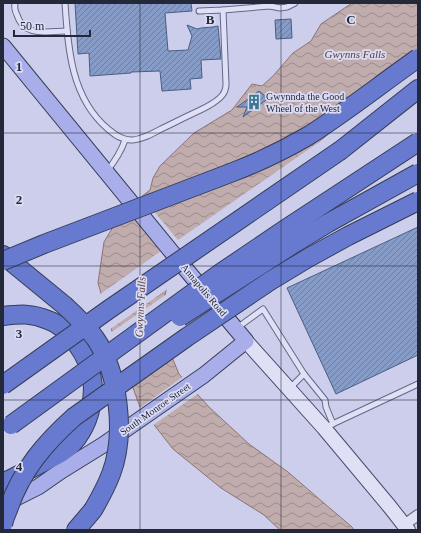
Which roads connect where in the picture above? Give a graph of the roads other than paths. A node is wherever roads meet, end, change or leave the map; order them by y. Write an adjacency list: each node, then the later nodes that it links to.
1 (15, 3): 7 (lane)
2 (64, 3): 7 (lane)
3 (295, 3): 4 (lane)
4 (270, 5): 6 (lane)
5 (199, 10): 6 (lane)
6 (223, 10): 12 (lane)
7 (67, 31): 12 (lane)
8 (3, 46): 15 (main road, Annapolis Road)
9 (418, 58): 19 (highway, bridge)
10 (418, 89): 14 (highway)
11 (418, 103): 14 (highway)
12 (125, 140): 15 (lane)
13 (418, 142): 28 (highway, bridge)
14 (341, 150): 25 (highway, bridge)
15 (106, 172): 21 (main road, Annapolis Road, bridge)
16 (418, 173): 28 (highway, bridge)
17 (418, 201): 36 (highway, bridge)
18 (3, 255): 38 (highway, bridge)
19 (3, 261)
20 (3, 316): 29 (highway)
21 (236, 329): 22 (main road, Annapolis Road); 23 (lane)
22 (246, 341): 26 (main road, Annapolis Road); 30 (main road, South Monroe Street)
23 (304, 374): 26 (lane); 27 (lane)
24 (418, 384): 27 (lane)
25 (3, 385)
26 (289, 389): 27 (main road, Annapolis Road)
27 (328, 426): 37 (main road, Annapolis Road)
28 (7, 428)
29 (45, 461): 31 (highway); 32 (highway)
30 (61, 471): 33 (main road, South Monroe Street); 34 (main road, South Monroe Street)
31 (3, 476)
32 (3, 483)
33 (3, 492)
34 (3, 504)
35 (418, 515): 37 (street)
36 (3, 525)
37 (406, 527)
38 (76, 530)

